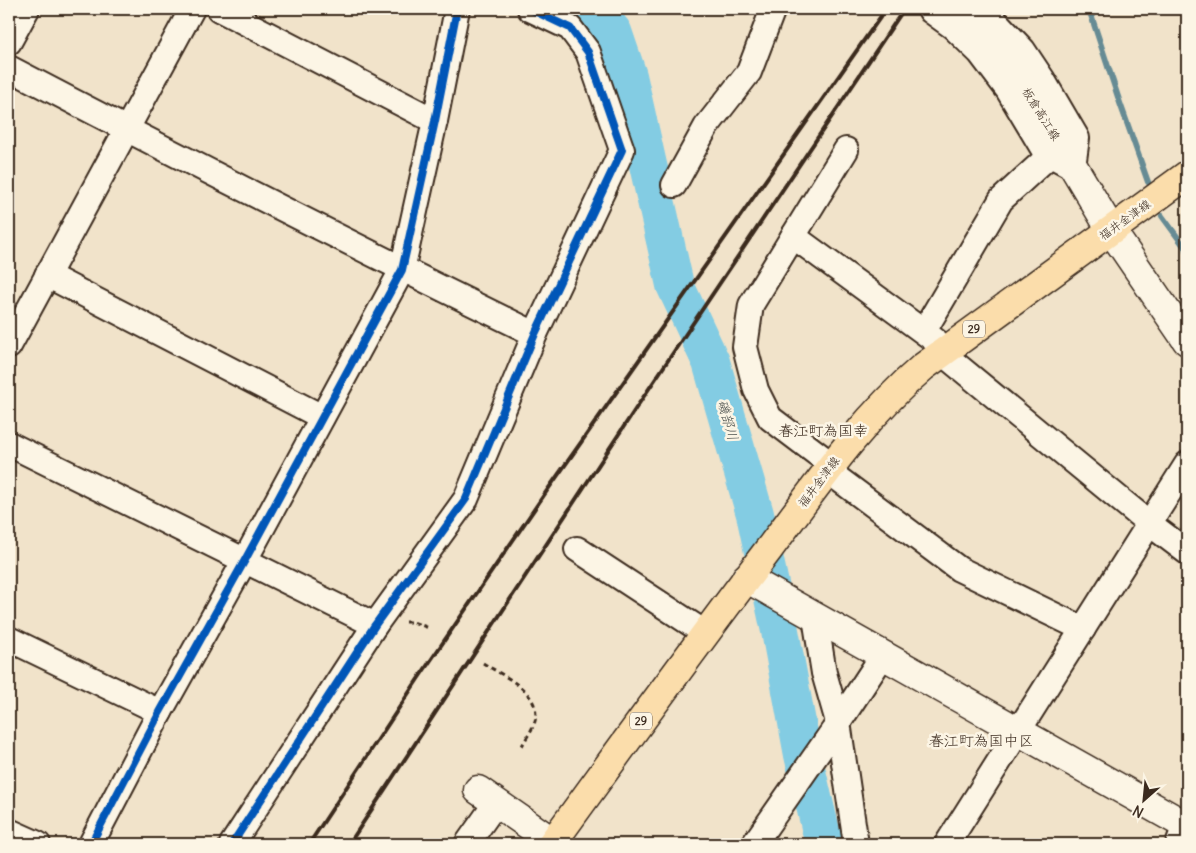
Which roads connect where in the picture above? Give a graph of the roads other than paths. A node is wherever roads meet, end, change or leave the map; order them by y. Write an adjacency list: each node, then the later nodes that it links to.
1 (27, 9): 9 (street)
2 (192, 9): 12 (street)
3 (219, 9): 11 (street)
4 (458, 9): 11 (street)
5 (530, 9): 22 (street)
6 (773, 9): 16 (street)
7 (944, 10): 14 (street, 板倉高江線)
8 (988, 10): 14 (street)
9 (9, 42)
10 (9, 68): 12 (street)
11 (435, 121): 19 (street)
12 (127, 130): 19 (street); 20 (street)
13 (846, 150): 18 (street)
14 (1061, 161): 17 (street, 板倉高江線); 21 (street)
15 (1187, 176): 17 (main road, 福井金津線 / 29)
16 (674, 185)
17 (1111, 230): 23 (street, 板倉高江線); 25 (main road, 福井金津線 / 29)
18 (794, 236): 21 (street); 29 (street)
19 (402, 270): 22 (street); 26 (street)
20 (47, 275): 24 (street); 26 (street)
21 (924, 331): 25 (street)
22 (535, 334): 36 (street)
23 (1187, 341)
24 (9, 346)
25 (945, 351): 29 (main road, 福井金津線 / 29); 30 (street)
26 (322, 417): 33 (street)
27 (9, 444): 33 (street)
28 (1187, 464): 30 (street)
29 (830, 468): 34 (main road, 福井金津線 / 29); 37 (street)
30 (1150, 524): 32 (street); 37 (street)
31 (577, 549): 38 (street)
32 (1187, 552)
33 (245, 560): 36 (street); 41 (street)
34 (746, 578): 35 (street); 38 (main road, 福井金津線 / 29)
35 (812, 615): 40 (street); 42 (street)
36 (374, 625): 48 (street)
37 (1082, 630): 43 (street)
38 (705, 633): 46 (main road, 福井金津線 / 29)
39 (9, 639): 41 (street)
40 (883, 655): 42 (street); 43 (street)
41 (160, 712): 47 (street)
42 (835, 727): 50 (street); 51 (street)
43 (1018, 731): 45 (street); 52 (street)
44 (487, 797): 46 (street); 49 (street)
45 (1184, 829)
46 (555, 843)
47 (91, 844)
48 (232, 844)
49 (467, 844)
50 (754, 844)
51 (856, 844)
52 (947, 844)

